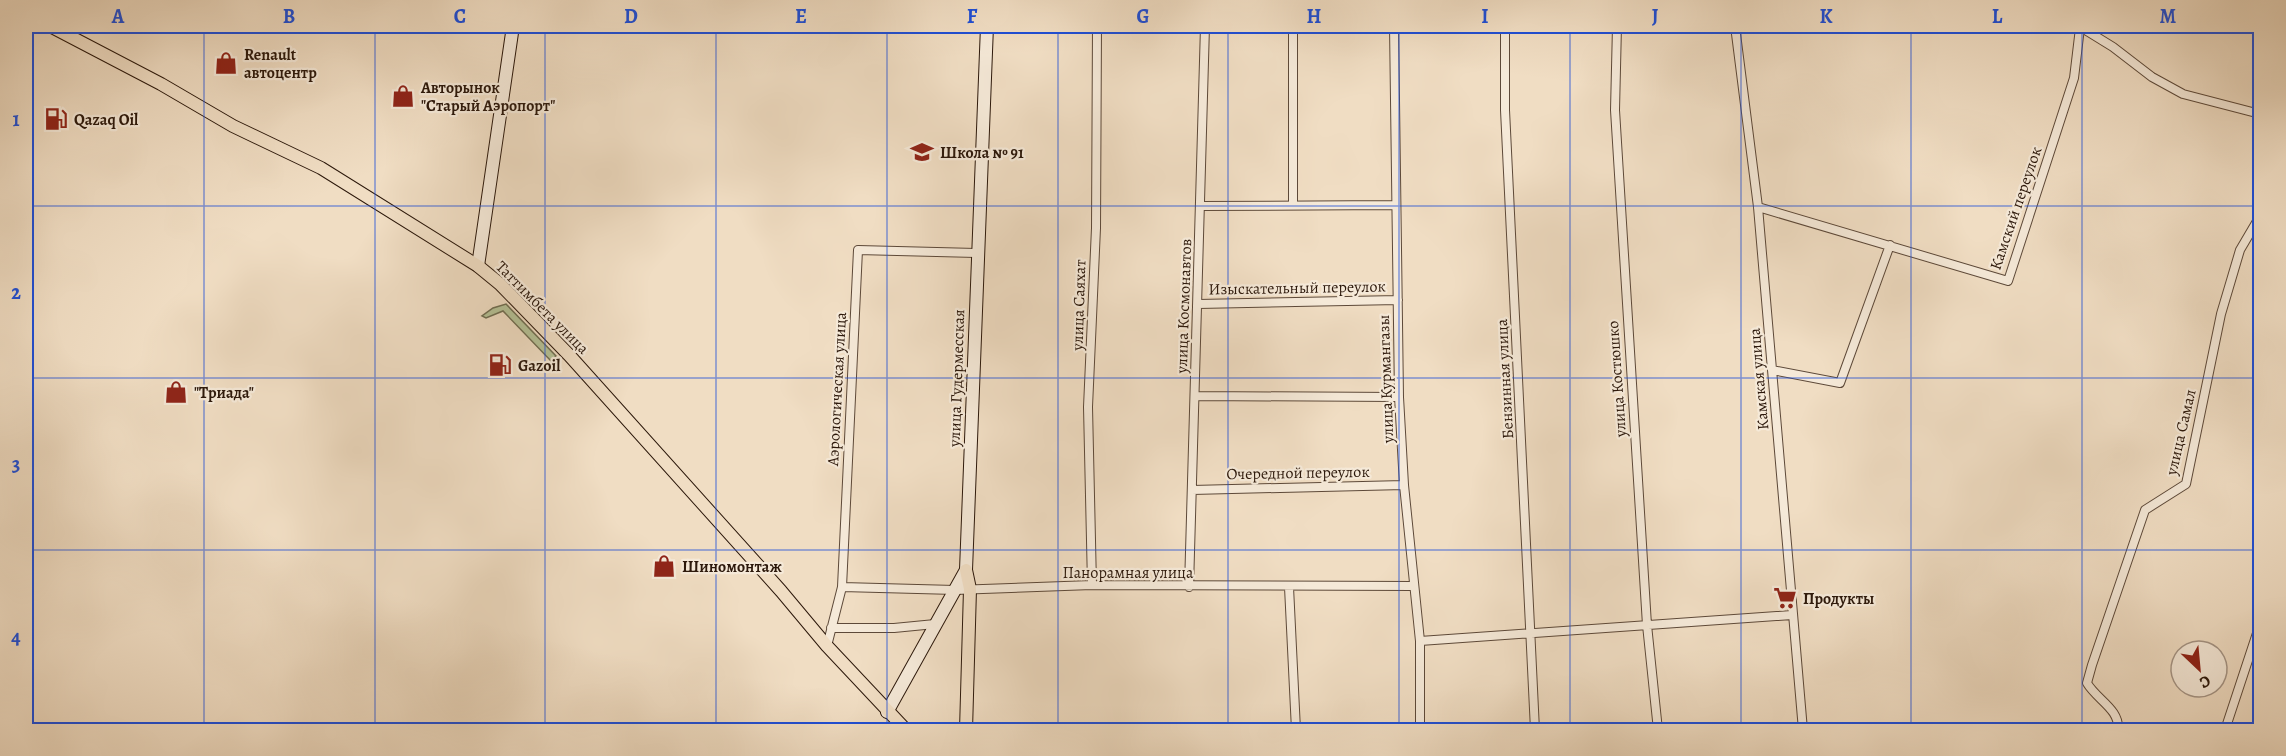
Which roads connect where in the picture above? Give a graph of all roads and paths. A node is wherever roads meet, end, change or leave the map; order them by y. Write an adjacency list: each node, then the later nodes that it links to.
1 (50, 26): 20 (main road, Таттимбета улица)
2 (513, 26): 20 (main road)
3 (987, 26): 19 (main road, улица Гудермесская)
4 (1097, 26): 29 (street, улица Саяхат)
5 (1205, 26): 14 (street, улица Космонавтов)
6 (1293, 26): 13 (street)
7 (1394, 26): 15 (street, улица Курмангазы)
8 (1505, 26): 41 (street, Бензинная улица)
9 (1617, 26): 39 (street, улица Костюшко)
10 (1735, 26): 16 (street, Камская улица)
11 (2080, 27): 12 (street); 18 (street, Камский переулок)
12 (2260, 114)
13 (1293, 204): 14 (street); 15 (street)
14 (1200, 206): 22 (street, улица Космонавтов)
15 (1395, 206): 21 (street, улица Курмангазы)
16 (1758, 207): 18 (street, Камский переулок); 23 (street, Камская улица)
17 (2260, 216): 53 (street, улица Самал)
18 (1890, 245): 23 (street)
19 (976, 253): 28 (main road, улица Гудермесская); 31 (street, Аэрологическая улица)
20 (478, 266): 43 (main road, Таттимбета улица)
21 (1398, 300): 22 (street, Изыскательный переулок); 25 (street, улица Курмангазы)
22 (1198, 304): 24 (street, улица Космонавтов)
23 (1772, 370): 36 (street, Камская улица)
24 (1195, 396): 25 (street); 27 (street, улица Космонавтов)
25 (1399, 397): 26 (street, улица Курмангазы)
26 (1404, 485): 27 (street, Очередной переулок); 30 (street, улица Курмангазы)
27 (1192, 490): 32 (street, улица Космонавтов)
28 (966, 570): 34 (main road); 35 (main road, улица Гудермесская)
29 (1092, 585): 32 (street, Панорамная улица); 34 (street, Панорамная улица)
30 (1414, 586): 33 (street, Панорамная улица); 42 (street, улица Курмангазы)
31 (842, 587): 35 (street, Панорамная улица); 40 (street, Аэрологическая улица)
32 (1189, 587): 33 (street, Панорамная улица)
33 (1290, 587): 48 (street)
34 (970, 589): 35 (street, Панорамная улица); 47 (main road)
35 (955, 590): 37 (main road, улица Гудермесская)
36 (1792, 615): 39 (street); 52 (street, Камская улица)
37 (936, 624): 40 (street); 44 (main road, улица Гудермесская)
38 (2260, 624): 54 (street)
39 (1647, 625): 41 (street); 51 (street, улица Костюшко)
40 (831, 628): 43 (street, Аэрологическая улица)
41 (1531, 634): 42 (street); 50 (street, Бензинная улица)
42 (1420, 641): 49 (street, улица Курмангазы)
43 (826, 646): 44 (main road, Таттимбета улица)
44 (887, 712): 45 (main road); 46 (main road)
45 (901, 730)
46 (906, 730)
47 (966, 730)
48 (1296, 730)
49 (1420, 730)
50 (1535, 730)
51 (1658, 730)
52 (1803, 730)
53 (2118, 730)
54 (2225, 730)

